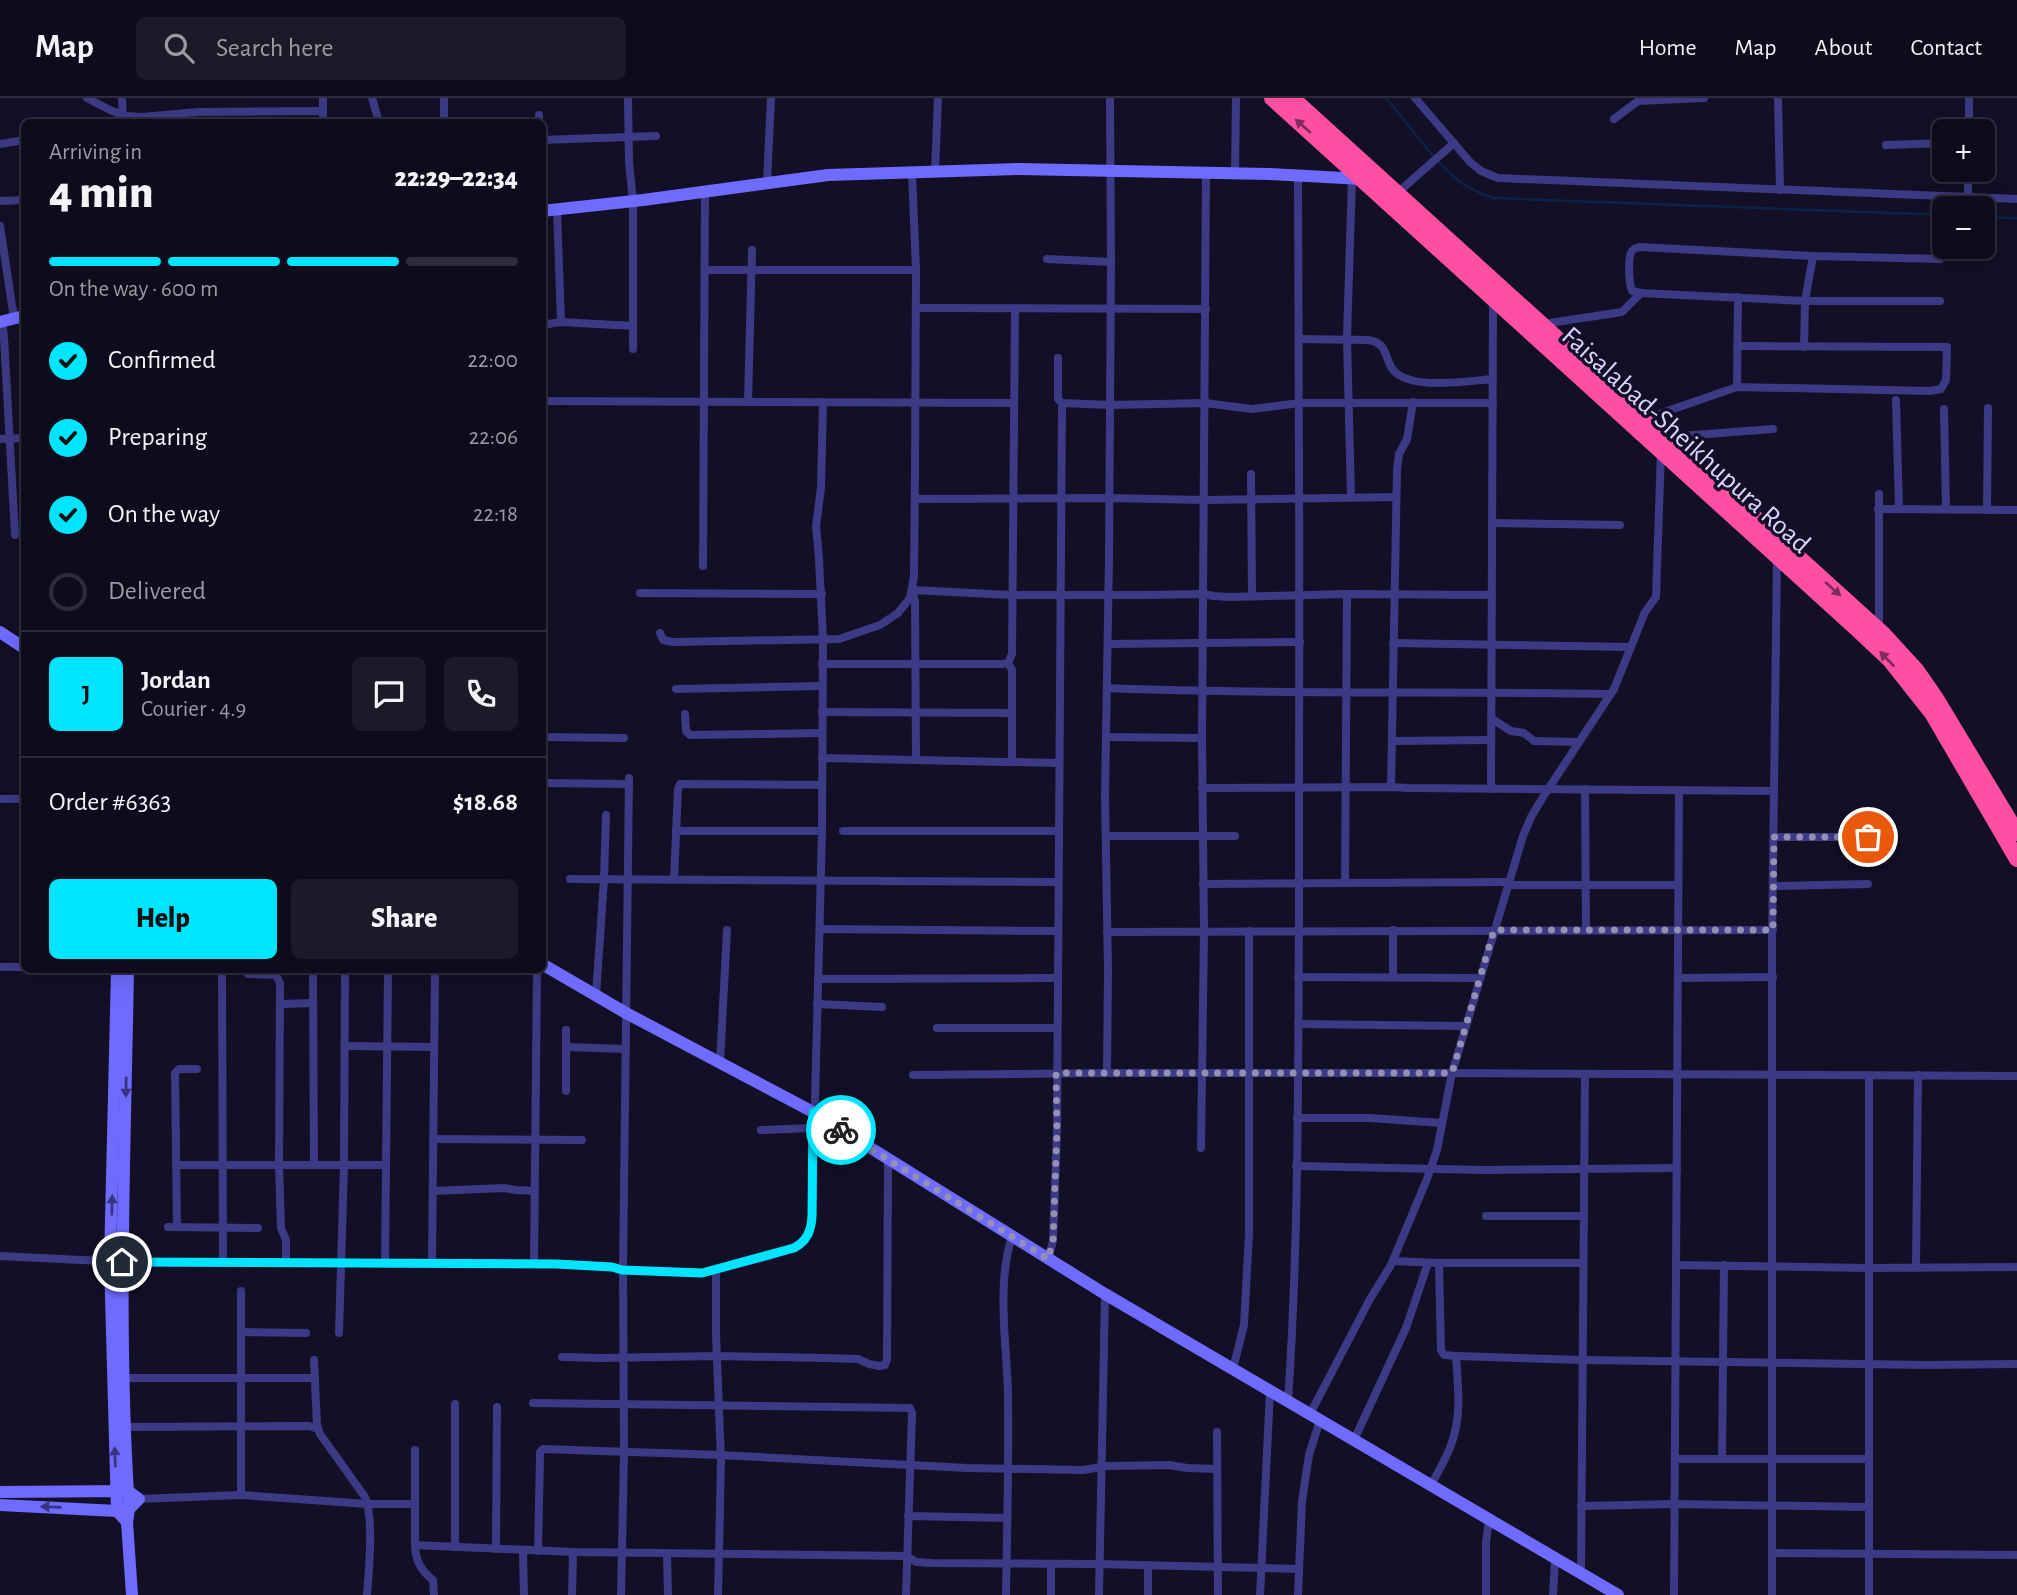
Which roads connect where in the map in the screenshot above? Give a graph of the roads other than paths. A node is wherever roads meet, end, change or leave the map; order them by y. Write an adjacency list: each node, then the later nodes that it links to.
1 (87, 98): 19 (street)
2 (122, 98): 19 (street)
3 (323, 98): 18 (street)
4 (372, 98): 21 (street)
5 (444, 98): 22 (street)
6 (628, 98): 26 (street)
7 (771, 98): 40 (street)
8 (938, 98): 34 (street)
9 (1110, 98): 33 (street)
10 (1236, 98): 37 (street)
11 (1272, 98): 39 (highway, Faisalabad-Sheikhupura Road, one-way to 11)
12 (1293, 98): 44 (highway, Faisalabad-Sheikhupura Road)
13 (1415, 98): 29 (street)
14 (1704, 98): 17 (street)
15 (1778, 98): 41 (street)
16 (1969, 98): 24 (street)
17 (1681, 99): 23 (street)
18 (323, 111): 19 (street); 20 (street)
19 (123, 118)
20 (323, 119)
21 (378, 119)
22 (444, 119)
23 (1614, 119)
24 (1969, 119)
25 (656, 136): 26 (street)
26 (628, 137): 28 (street); 49 (street)
27 (21, 140): 31 (street)
28 (546, 140)
29 (1454, 143): 41 (street); 44 (street)
30 (1932, 143): 32 (street)
31 (0, 144)
32 (1886, 145)
33 (1111, 170): 34 (street); 36 (street); 57 (street)
34 (935, 172): 35 (street)
35 (912, 173): 40 (street); 60 (street)
36 (1206, 173): 37 (street); 69 (street)
37 (1235, 173): 38 (street)
38 (1298, 175): 39 (street); 75 (street)
39 (1357, 178): 44 (highway, Faisalabad-Sheikhupura Road); 76 (street)
40 (766, 183): 42 (street)
41 (1780, 190): 43 (street)
42 (705, 192): 49 (street); 58 (street)
43 (1941, 196)
44 (1392, 197): 63 (highway, Faisalabad-Sheikhupura Road); 73 (highway, Faisalabad-Sheikhupura Road)
45 (1995, 198): 46 (street)
46 (2017, 199)
47 (21, 200): 48 (street)
48 (0, 201)
49 (633, 201): 50 (street); 74 (street)
50 (557, 210): 51 (street); 71 (street)
51 (546, 211)
52 (0, 226): 70 (street)
53 (752, 250): 59 (street)
54 (1813, 256): 56 (street); 61 (street); 64 (street)
55 (1047, 259): 57 (street)
56 (1932, 259)
57 (1111, 262): 68 (street)
58 (706, 270): 59 (street); 85 (street)
59 (751, 270): 60 (street); 86 (street)
60 (916, 270): 66 (street)
61 (1641, 293): 62 (street); 73 (street)
62 (1738, 297): 64 (street); 77 (street)
63 (1493, 298): 81 (street); 104 (highway, Faisalabad-Sheikhupura Road)
64 (1805, 301): 65 (street); 78 (street)
65 (1940, 301)
66 (916, 308): 67 (street); 88 (street)
67 (1015, 308): 68 (street); 90 (street)
68 (1111, 309): 69 (street); 96 (street)
69 (1206, 309): 92 (street)
70 (10, 319): 103 (street)
71 (561, 322): 72 (street); 74 (street)
72 (546, 324)
73 (1541, 324): 99 (highway, Faisalabad-Sheikhupura Road)
74 (633, 326): 79 (street)
75 (1299, 339): 76 (street); 95 (street)
76 (1348, 340): 81 (street); 93 (street)
77 (1737, 346): 78 (street); 82 (street)
78 (1804, 347): 82 (street)
79 (633, 349)
80 (1058, 358): 91 (street)
81 (1493, 379): 94 (street)
82 (1737, 387): 99 (street)
83 (1896, 400): 117 (street)
84 (546, 401): 85 (street)
85 (705, 402): 86 (street); 125 (street)
86 (748, 402): 87 (street)
87 (823, 402): 88 (street); 128 (street)
88 (915, 402): 90 (street); 112 (street)
89 (1413, 402): 93 (street); 94 (street); 108 (street)
90 (1014, 403): 109 (street)
91 (1062, 403): 96 (street); 110 (street)
92 (1205, 403): 95 (street); 96 (street); 115 (street)
93 (1348, 403): 95 (street); 107 (street)
94 (1493, 403): 121 (street)
95 (1300, 404): 114 (street)
96 (1110, 405): 111 (street)
97 (1988, 408): 119 (street)
98 (1944, 409): 118 (street)
99 (1645, 419): 104 (highway, Faisalabad-Sheikhupura Road)
100 (1773, 429): 104 (street)
101 (21, 438): 103 (street)
102 (0, 439): 103 (street)
103 (10, 439): 123 (street)
104 (1663, 443): 124 (highway, Faisalabad-Sheikhupura Road); 138 (highway, Faisalabad-Sheikhupura Road, one-way to 138); 148 (street)
105 (1251, 474): 113 (street)
106 (1880, 494): 116 (street)
107 (1351, 497): 108 (street); 114 (street)
108 (1396, 497): 131 (street)
109 (1013, 498): 110 (street); 112 (street); 132 (street)
110 (1062, 498): 111 (street); 133 (street)
111 (1109, 498): 115 (street); 134 (street)
112 (915, 499): 126 (street)
113 (1252, 499): 114 (street); 115 (street); 137 (street)
114 (1300, 499): 135 (street)
115 (1204, 500): 129 (street)
116 (1878, 509): 117 (street); 138 (street)
117 (1899, 509): 118 (street)
118 (1946, 509): 119 (street)
119 (1987, 510): 120 (street)
120 (2017, 510)
121 (1493, 523): 122 (street); 136 (street)
122 (1620, 525)
123 (15, 535)
124 (1777, 556): 188 (street); 202 (highway, Faisalabad-Sheikhupura Road, one-way to 124)
125 (703, 566)
126 (912, 590): 132 (street); 141 (street); 149 (street)
127 (639, 593): 128 (street)
128 (822, 594): 141 (street)
129 (1203, 594): 134 (street); 137 (street); 143 (street)
130 (1347, 594): 131 (street); 135 (street); 157 (street)
131 (1394, 594): 136 (street); 144 (street)
132 (1011, 595): 133 (street); 150 (street)
133 (1060, 595): 134 (street); 177 (street)
134 (1109, 595): 145 (street)
135 (1300, 595): 137 (street); 142 (street)
136 (1492, 595): 146 (street)
137 (1252, 596)
138 (1879, 631): 196 (highway, Faisalabad-Sheikhupura Road)
139 (0, 632): 147 (street)
140 (660, 633): 141 (street)
141 (823, 640): 151 (street)
142 (1300, 642): 143 (street); 156 (street)
143 (1203, 643): 145 (street); 155 (street)
144 (1394, 643): 146 (street); 158 (street)
145 (1108, 644): 154 (street)
146 (1492, 644): 148 (street); 159 (street)
147 (21, 646)
148 (1630, 647): 160 (street)
149 (916, 663): 150 (street); 151 (street); 161 (street)
150 (1008, 663): 163 (street)
151 (822, 664): 152 (street)
152 (822, 687): 153 (street); 162 (street)
153 (676, 688)
154 (1107, 688): 155 (street); 168 (street)
155 (1202, 691): 156 (street); 170 (street)
156 (1300, 692): 157 (street); 183 (street)
157 (1347, 692): 158 (street); 180 (street)
158 (1393, 692): 159 (street); 172 (street)
159 (1492, 692): 160 (street); 165 (street)
160 (1611, 694): 173 (street)
161 (916, 711): 162 (street); 163 (street); 175 (street)
162 (822, 712): 166 (street)
163 (1012, 712): 176 (street)
164 (685, 714): 166 (street)
165 (1492, 719): 171 (street); 173 (street)
166 (822, 733): 174 (street)
167 (546, 737): 169 (street)
168 (1107, 737): 170 (street); 197 (street)
169 (624, 738)
170 (1202, 738): 182 (street)
171 (1492, 740): 172 (street); 184 (street)
172 (1392, 741): 181 (street)
173 (1579, 742): 185 (street)
174 (822, 758): 175 (street); 179 (street)
175 (916, 760): 176 (street)
176 (1012, 762): 177 (street)
177 (1058, 763): 195 (street)
178 (546, 783): 205 (street)
179 (822, 785): 192 (street); 193 (street)
180 (1346, 787): 181 (street); 183 (street); 210 (street)
181 (1391, 787): 184 (street)
182 (1202, 788): 183 (street); 198 (street)
183 (1299, 788): 209 (street)
184 (1491, 789): 185 (street)
185 (1549, 789): 186 (street); 211 (street)
186 (1585, 789): 187 (street); 215 (street)
187 (1679, 790): 188 (street); 214 (street)
188 (1774, 791): 200 (street)
189 (0, 799): 190 (street)
190 (21, 799)
191 (606, 815): 204 (street)
192 (676, 831): 193 (street); 206 (street)
193 (822, 831): 207 (street)
194 (843, 831): 195 (street)
195 (1058, 831): 208 (street)
196 (2017, 833)
197 (1106, 836): 198 (street); 228 (street)
198 (1202, 836): 199 (street); 212 (street)
199 (1235, 836)
200 (1774, 837): 201 (street); 216 (street)
201 (1868, 837)
202 (2017, 859)
203 (570, 879): 204 (street)
204 (604, 879): 205 (street); 248 (street)
205 (628, 879): 206 (street); 253 (street)
206 (674, 879): 207 (street)
207 (821, 879): 208 (street); 217 (street)
208 (1058, 882): 225 (street)
209 (1299, 883): 210 (street); 212 (street); 219 (street)
210 (1345, 883): 211 (street)
211 (1508, 883): 215 (street); 221 (street)
212 (1203, 884): 226 (street)
213 (1868, 884): 216 (street)
214 (1678, 885): 215 (street); 223 (street)
215 (1586, 886): 222 (street)
216 (1773, 886): 224 (street)
217 (820, 929): 225 (street); 247 (street)
218 (727, 930): 264 (street)
219 (1298, 930): 220 (street); 227 (street); 241 (street)
220 (1393, 930): 221 (street); 242 (street)
221 (1494, 930): 222 (street); 245 (street)
222 (1586, 930): 223 (street)
223 (1679, 930): 224 (street); 246 (street)
224 (1773, 930): 243 (street)
225 (1058, 931): 244 (street)
226 (1204, 931): 227 (street); 228 (street); 268 (street)
227 (1249, 931): 269 (street)
228 (1107, 932): 267 (street)
229 (546, 966): 248 (street)
230 (0, 967): 231 (street)
231 (21, 967)
232 (117, 973): 310 (street, one-way to 232)
233 (128, 973): 310 (street, one-way to 310)
234 (222, 973): 291 (street)
235 (276, 973): 250 (street)
236 (345, 973): 259 (street)
237 (388, 973): 260 (street)
238 (435, 973): 262 (street)
239 (537, 973): 286 (street)
240 (313, 976): 249 (street)
241 (1298, 977): 242 (street); 254 (street)
242 (1393, 977): 245 (street)
243 (1773, 977): 246 (street); 277 (street)
244 (1057, 978): 247 (street); 257 (street)
245 (1480, 978): 255 (street)
246 (1678, 978): 274 (street)
247 (818, 979): 251 (street)
248 (596, 995): 253 (street)
249 (313, 1003): 250 (street); 293 (street)
250 (280, 1004): 292 (street)
251 (817, 1004): 252 (street); 280 (street)
252 (882, 1007)
253 (626, 1013): 263 (street); 264 (street)
254 (1298, 1024): 255 (street); 270 (street)
255 (1466, 1026): 271 (street)
256 (937, 1028): 257 (street)
257 (1057, 1028): 266 (street)
258 (566, 1030): 261 (street)
259 (345, 1046): 260 (street); 294 (street)
260 (387, 1046): 262 (street); 295 (street)
261 (566, 1046): 263 (street); 279 (street)
262 (434, 1047): 285 (street)
263 (626, 1049): 326 (street)
264 (720, 1062): 280 (street)
265 (197, 1069): 290 (street)
266 (1056, 1073): 267 (street); 273 (street); 308 (street)
267 (1107, 1073): 268 (street)
268 (1201, 1073): 269 (street); 288 (street)
269 (1248, 1073): 270 (street); 344 (street)
270 (1297, 1073): 271 (street); 281 (street)
271 (1452, 1073): 272 (street); 282 (street)
272 (1585, 1074): 274 (street); 298 (street)
273 (913, 1075)
274 (1677, 1075): 277 (street); 299 (street)
275 (1869, 1075): 276 (street); 277 (street); 324 (street)
276 (1918, 1075): 278 (street); 325 (street)
277 (1773, 1076): 322 (street)
278 (2017, 1076)
279 (566, 1091)
280 (813, 1112): 283 (street); 289 (street)
281 (1297, 1118): 282 (street); 296 (street)
282 (1442, 1122): 297 (street)
283 (813, 1128): 284 (street); 327 (street)
284 (761, 1130)
285 (433, 1139): 286 (street); 300 (street)
286 (535, 1139): 287 (street); 301 (street)
287 (582, 1140)
288 (1200, 1148)
289 (888, 1159): 306 (street); 334 (street)
290 (176, 1165): 291 (street); 304 (street)
291 (223, 1165): 292 (street); 304 (street)
292 (279, 1165): 293 (street); 312 (street)
293 (314, 1165): 294 (street)
294 (344, 1165): 295 (street); 314 (street)
295 (386, 1165): 315 (street)
296 (1296, 1166): 297 (street); 349 (street)
297 (1431, 1168): 298 (street); 309 (street)
298 (1584, 1168): 299 (street); 303 (street)
299 (1677, 1168): 320 (street)
300 (433, 1191): 301 (street); 316 (street)
301 (535, 1191): 317 (street)
302 (1486, 1216): 303 (street)
303 (1584, 1216): 319 (street)
304 (223, 1227): 305 (street); 311 (street)
305 (258, 1228)
306 (1012, 1236): 308 (street); 369 (street)
307 (0, 1256): 310 (street)
308 (1048, 1259): 329 (street)
309 (1393, 1261): 313 (street); 355 (street)
310 (116, 1262): 311 (street); 346 (street); 374 (street, one-way to 310)
311 (223, 1262): 312 (street)
312 (286, 1263): 314 (street)
313 (1427, 1263): 318 (street); 360 (street)
314 (341, 1264): 315 (street); 331 (street)
315 (385, 1264): 316 (street)
316 (432, 1264): 317 (street)
317 (534, 1264): 326 (street)
318 (1439, 1264): 319 (street); 335 (street)
319 (1583, 1264): 338 (street)
320 (1676, 1265): 321 (street); 339 (street)
321 (1724, 1265): 322 (street); 340 (street)
322 (1772, 1266): 324 (street); 341 (street)
323 (2017, 1267): 325 (street)
324 (1868, 1268): 325 (street); 342 (street)
325 (1916, 1268)
326 (622, 1270): 327 (street); 333 (street)
327 (716, 1270): 334 (street)
328 (241, 1291): 330 (street)
329 (1105, 1294): 344 (street); 370 (street)
330 (241, 1332): 332 (street); 345 (street)
331 (339, 1332)
332 (306, 1333)
333 (623, 1356): 334 (street); 336 (street); 352 (street)
334 (717, 1356): 353 (street)
335 (1456, 1356): 338 (street); 372 (street)
336 (562, 1357)
337 (314, 1360): 347 (street)
338 (1583, 1360): 339 (street); 381 (street)
339 (1675, 1361): 340 (street); 364 (street)
340 (1723, 1362): 341 (street); 365 (street)
341 (1772, 1362): 342 (street); 366 (street)
342 (1868, 1364): 343 (street); 367 (street)
343 (2017, 1364)
344 (1233, 1369): 348 (street)
345 (242, 1377): 346 (street); 347 (street); 356 (street)
346 (124, 1378): 357 (street)
347 (314, 1378): 358 (street)
348 (1270, 1391): 349 (street); 407 (street)
349 (1288, 1401): 355 (street)
350 (533, 1403): 352 (street)
351 (455, 1404): 389 (street)
352 (624, 1405): 353 (street); 362 (street)
353 (719, 1405): 363 (street); 368 (street)
354 (497, 1407): 390 (street)
355 (1315, 1417): 360 (street); 408 (street)
356 (240, 1425): 357 (street); 358 (street); 375 (street)
357 (125, 1427): 374 (street)
358 (318, 1429): 377 (street)
359 (1217, 1432): 371 (street)
360 (1354, 1440): 372 (street)
361 (415, 1450): 378 (street)
362 (624, 1453): 363 (street); 392 (street); 394 (street)
363 (720, 1455): 368 (street); 398 (street)
364 (1675, 1459): 365 (street); 379 (street)
365 (1723, 1459): 366 (street)
366 (1772, 1459): 367 (street); 382 (street)
367 (1868, 1459): 383 (street)
368 (910, 1465): 369 (street); 385 (street)
369 (1008, 1467): 370 (street); 386 (street)
370 (1101, 1467): 371 (street); 402 (street)
371 (1217, 1469): 406 (street)
372 (1431, 1485): 387 (street)
373 (0, 1492): 374 (street)
374 (122, 1492): 376 (street); 384 (street)
375 (241, 1495): 376 (street); 377 (street)
376 (139, 1499): 384 (street)
377 (368, 1504): 378 (street); 411 (street)
378 (415, 1504): 388 (street)
379 (1675, 1504): 381 (street); 382 (street); 429 (street)
380 (0, 1505): 384 (street, one-way to 380)
381 (1581, 1506): 409 (street)
382 (1772, 1506): 383 (street); 396 (street)
383 (1868, 1507): 397 (street)
384 (124, 1514): 410 (street)
385 (908, 1516): 386 (street); 400 (street)
386 (1007, 1518): 403 (street)
387 (1489, 1520): 401 (street); 426 (street)
388 (415, 1545): 389 (street); 412 (street)
389 (455, 1546): 390 (street)
390 (496, 1549): 391 (street)
391 (523, 1550): 392 (street); 413 (street)
392 (538, 1550): 393 (street)
393 (573, 1552): 394 (street); 414 (street)
394 (623, 1553): 395 (street); 415 (street)
395 (667, 1553): 398 (street); 416 (street)
396 (1772, 1553): 397 (street); 430 (street)
397 (1868, 1553): 399 (street); 431 (street)
398 (719, 1554): 400 (street); 417 (street)
399 (2017, 1555)
400 (906, 1556): 403 (street); 418 (street)
401 (1555, 1558): 409 (street); 427 (street)
402 (1098, 1564): 404 (street); 405 (street); 421 (street)
403 (1006, 1565): 404 (street); 419 (street)
404 (1051, 1565): 420 (street)
405 (1148, 1566): 406 (street); 422 (street)
406 (1218, 1567): 407 (street); 423 (street)
407 (1261, 1568): 408 (street); 424 (street)
408 (1299, 1569): 425 (street)
409 (1581, 1573): 428 (street)
410 (132, 1595)
411 (367, 1595)
412 (434, 1595)
413 (524, 1595)
414 (572, 1595)
415 (621, 1595)
416 (668, 1595)
417 (718, 1595)
418 (906, 1595)
419 (1006, 1595)
420 (1051, 1595)
421 (1099, 1595)
422 (1148, 1595)
423 (1218, 1595)
424 (1260, 1595)
425 (1298, 1595)
426 (1486, 1595)
427 (1553, 1595)
428 (1618, 1595)
429 (1674, 1595)
430 (1772, 1595)
431 (1869, 1595)

